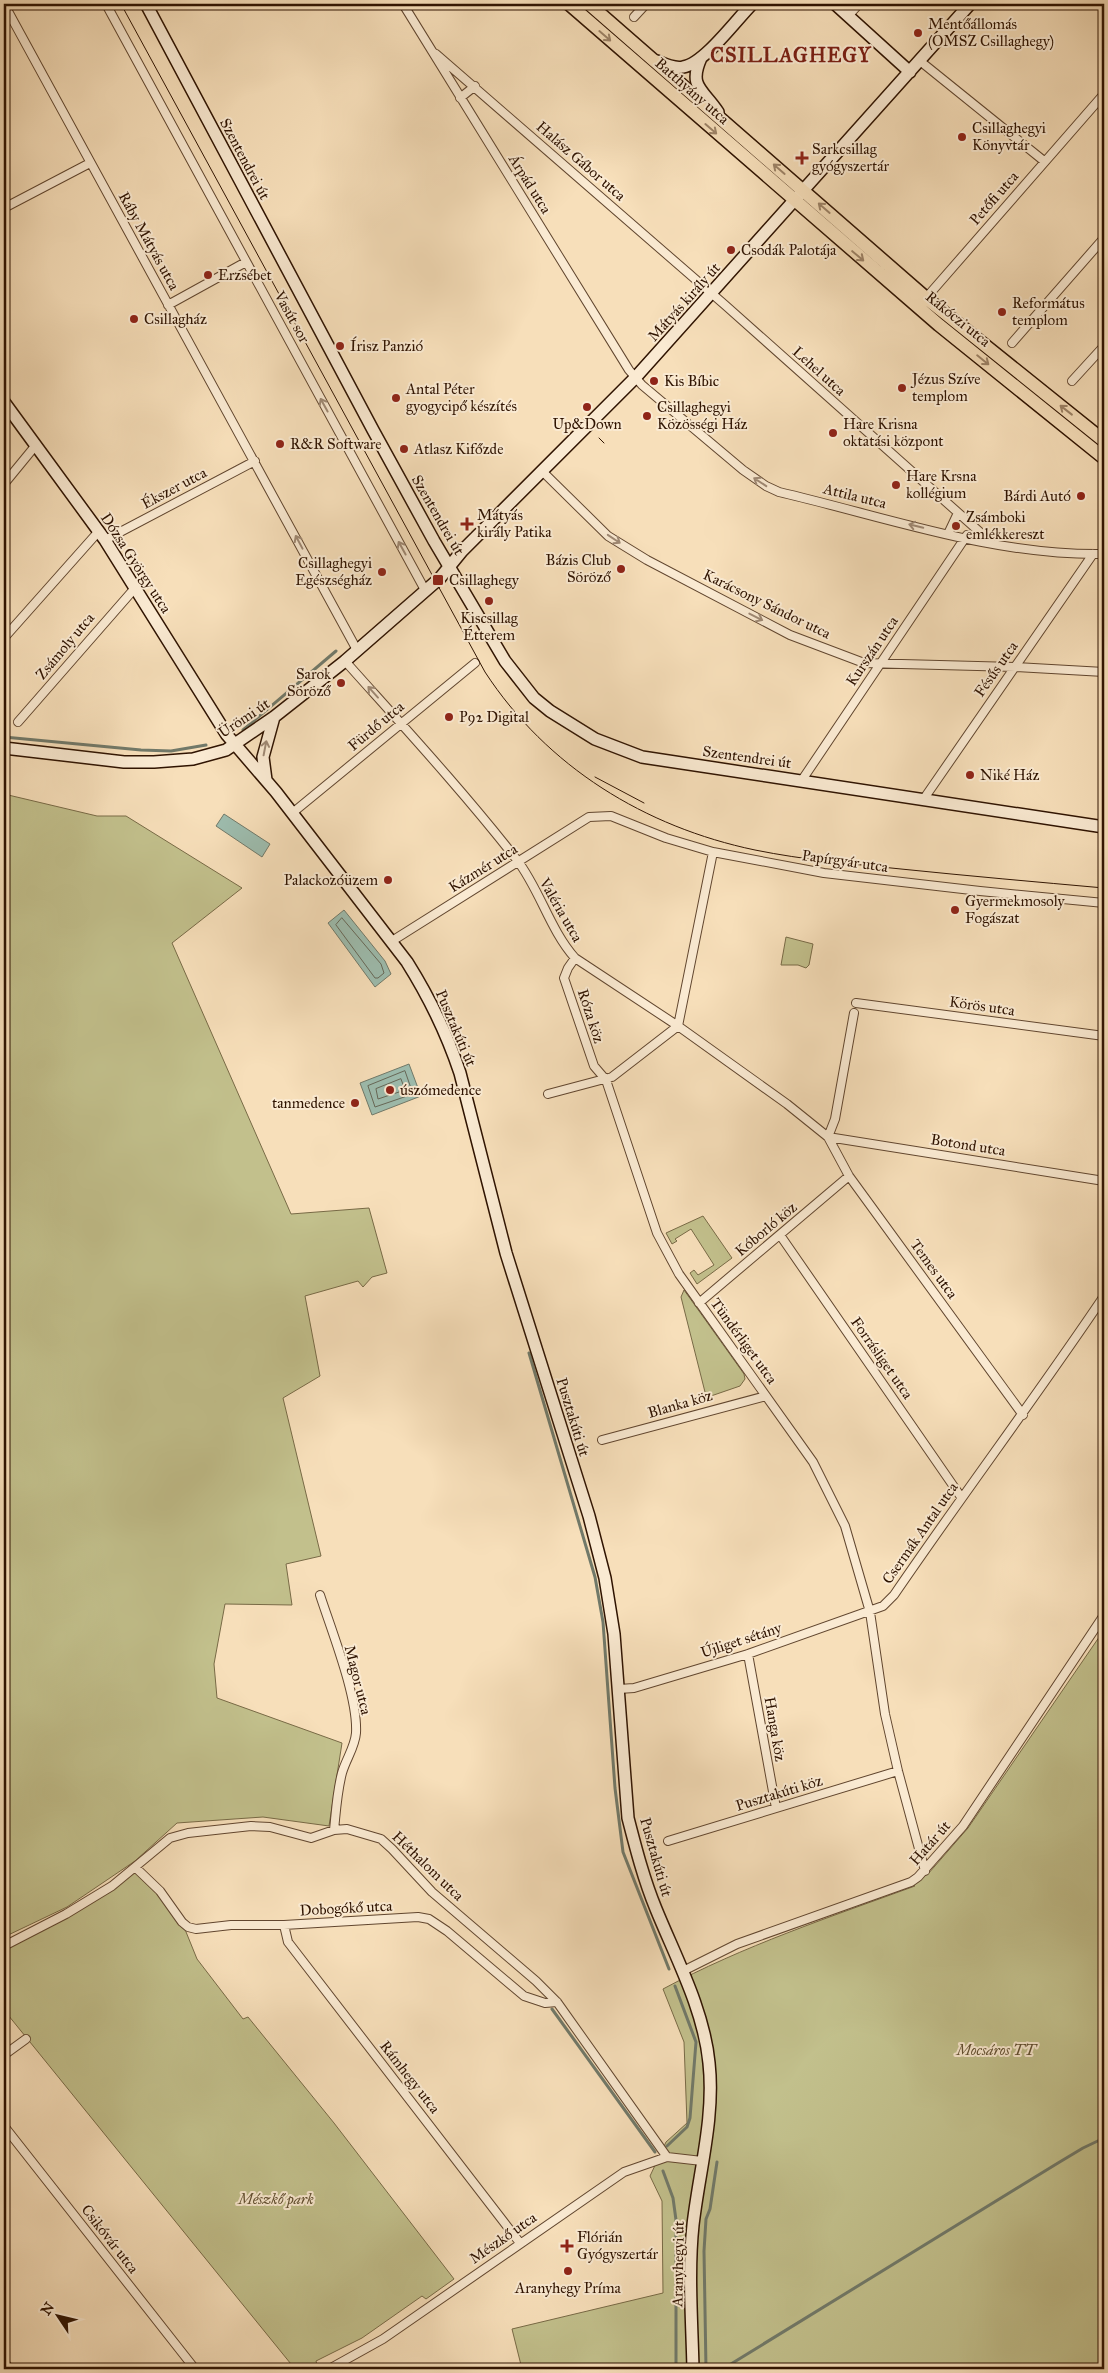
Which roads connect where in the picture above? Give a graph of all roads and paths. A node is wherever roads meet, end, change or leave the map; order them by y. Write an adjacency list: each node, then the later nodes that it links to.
1 (4, 4): 24 (street, Ráby Mátyás utca)
2 (106, 4): 29 (street, Vasút sor)
3 (146, 4): 52 (street, Szentendrei út)
4 (403, 4): 14 (street, Árpád utca)
5 (569, 4): 26 (main road, Batthyány utca, one-way to 26)
6 (589, 4): 15 (main road, Batthyány utca)
7 (646, 4): 13 (street)
8 (752, 4): 16 (street)
9 (835, 4): 12 (street)
10 (859, 4): 12 (street)
11 (970, 4): 17 (street, Mátyás király út)
12 (849, 15): 18 (street)
13 (634, 17)
14 (431, 50): 19 (street, Halász Gábor utca); 21 (street, Árpád utca)
15 (650, 58): 16 (street); 22 (main road, Batthyány utca)
16 (701, 58): 22 (street)
17 (920, 61): 18 (street, Mátyás király út); 23 (street)
18 (910, 72): 25 (street, Mátyás király út)
19 (475, 86): 21 (street); 30 (street, Halász Gábor utca)
20 (1104, 94): 23 (street, Petőfi utca)
21 (460, 98): 35 (street, Árpád utca)
22 (720, 117): 25 (main road, Batthyány utca, one-way to 22)
23 (1044, 161): 31 (street, Petőfi utca)
24 (90, 163): 27 (street); 32 (street, Ráby Mátyás utca)
25 (804, 191): 26 (street, Mátyás király út); 31 (main road, Rákóczi utca, one-way to 25)
26 (794, 202): 30 (street, Mátyás király út); 40 (main road, Rákóczi utca, one-way to 40)
27 (4, 208)
28 (1104, 238): 33 (street)
29 (246, 262): 32 (street); 54 (street, Vasút sor, one-way to 29)
30 (712, 294): 35 (street, Mátyás király út); 44 (street, Lehel utca)
31 (926, 298): 38 (main road, Rákóczi utca, one-way to 31)
32 (168, 305): 41 (street, Ráby Mátyás utca)
33 (1012, 343)
34 (1104, 346): 36 (street)
35 (635, 378): 42 (street, Mátyás király út); 46 (street, Attila utca, one-way to 35)
36 (1072, 381)
37 (4, 402): 39 (street, Dózsa György utca)
38 (1104, 441)
39 (36, 445): 43 (street); 47 (street, Dózsa György utca)
40 (1104, 458)
41 (255, 461): 47 (street, Ékszer utca); 56 (street, Ráby Mátyás utca, one-way to 41)
42 (543, 472): 52 (street, Mátyás király út); 59 (street, Karácsony Sándor utca, one-way to 59)
43 (4, 484)
44 (957, 515): 45 (street, Lehel utca); 46 (street)
45 (974, 530): 48 (street); 49 (street, Lehel utca)
46 (948, 534): 48 (street, Attila utca)
47 (102, 535): 53 (street, Dózsa György utca); 55 (street)
48 (964, 537): 49 (street, Attila utca); 59 (street, Kurszán utca)
49 (992, 544): 50 (street, Attila utca)
50 (1093, 554): 51 (street, Attila utca); 60 (street, Fésűs utca)
51 (1104, 554)
52 (449, 565): 54 (street, Ürömi út); 68 (street, Szentendrei út)
53 (135, 588): 63 (street, Zsámoly utca); 65 (street, Dózsa György utca)
54 (425, 590): 56 (street, Ürömi út)
55 (4, 638)
56 (357, 650): 57 (street, Ürömi út)
57 (345, 661): 62 (street, Ürömi út); 64 (street, Valéria utca, one-way to 57)
58 (474, 663): 64 (street, Fürdő utca)
59 (879, 665): 60 (street, Karácsony Sándor utca); 68 (street, Kurszán utca)
60 (1015, 666): 61 (street, Karácsony Sándor utca); 69 (street, Fésűs utca)
61 (1104, 672)
62 (274, 717): 65 (street, Ürömi út); 67 (street, one-way to 62)
63 (18, 722)
64 (401, 723): 70 (street, Fürdő utca); 74 (street, Valéria utca)
65 (236, 744): 66 (street, Ürömi út); 67 (street, Pusztakúti út)
66 (4, 748)
67 (266, 780): 76 (street, Pusztakúti út)
68 (802, 780): 69 (street, Szentendrei út)
69 (923, 800): 72 (street, Szentendrei út)
70 (296, 810)
71 (589, 817): 73 (street, Papírgyár utca); 74 (street, Kázmér utca)
72 (1104, 827)
73 (713, 852): 75 (street, Papírgyár utca); 80 (street)
74 (518, 862): 76 (street, Kázmér utca); 77 (street, Valéria utca)
75 (1104, 903)
76 (392, 941): 98 (street, Pusztakúti út)
77 (575, 958): 80 (street, Valéria utca); 82 (street, Róza köz)
78 (856, 1003): 81 (street, Körös utca)
79 (854, 1013): 84 (street)
80 (678, 1026): 82 (street); 84 (street, Valéria utca)
81 (1104, 1036)
82 (606, 1080): 83 (street); 89 (street, Tündérliget utca)
83 (548, 1094)
84 (828, 1137): 85 (street, Temes utca); 86 (street, Botond utca)
85 (850, 1176): 87 (street, Kóborló köz); 91 (street, Temes utca)
86 (1104, 1181)
87 (780, 1235): 89 (street, Kóborló köz); 93 (street, Forrásliget utca)
88 (1104, 1296): 91 (street, Csermák Antal utca)
89 (700, 1303): 90 (street, Tündérliget utca)
90 (766, 1396): 92 (street, Blanka köz); 95 (street, Tündérliget utca)
91 (1023, 1415): 93 (street, Csermák Antal utca)
92 (602, 1440)
93 (961, 1497): 95 (street, Csermák Antal utca)
94 (320, 1596): 101 (street, Magor utca)
95 (870, 1612): 97 (street, Újliget sétány); 99 (street)
96 (1104, 1615): 104 (street, Határ út)
97 (748, 1654): 98 (street, Újliget sétány); 100 (street, Hanga köz)
98 (619, 1689): 107 (street, Pusztakúti út)
99 (898, 1771): 100 (street, Pusztakúti köz); 104 (street)
100 (776, 1808): 102 (street, Pusztakúti köz)
101 (334, 1830): 103 (street, Héthalom utca); 108 (street, Héthalom utca)
102 (668, 1841)
103 (136, 1868): 105 (street, Dobogókő utca); 106 (street, Héthalom utca)
104 (925, 1871): 107 (street, Határ út)
105 (284, 1925): 108 (street, Dobogókő utca); 114 (street, Rámhegy utca)
106 (4, 1946)
107 (682, 1971): 113 (street, Pusztakúti út)
108 (557, 2002): 112 (street, Héthalom utca)
109 (26, 2039): 110 (street)
110 (4, 2055)
111 (4, 2126): 117 (street, Csikóvár utca)
112 (667, 2157): 113 (street, Mészkő utca); 114 (street, Mészkő utca)
113 (702, 2161): 119 (street, Aranyhegyi út)
114 (520, 2243): 118 (street, Mészkő utca)
115 (4, 2362): 116 (street)
116 (10, 2369)
117 (195, 2369)
118 (329, 2369)
119 (693, 2369)

